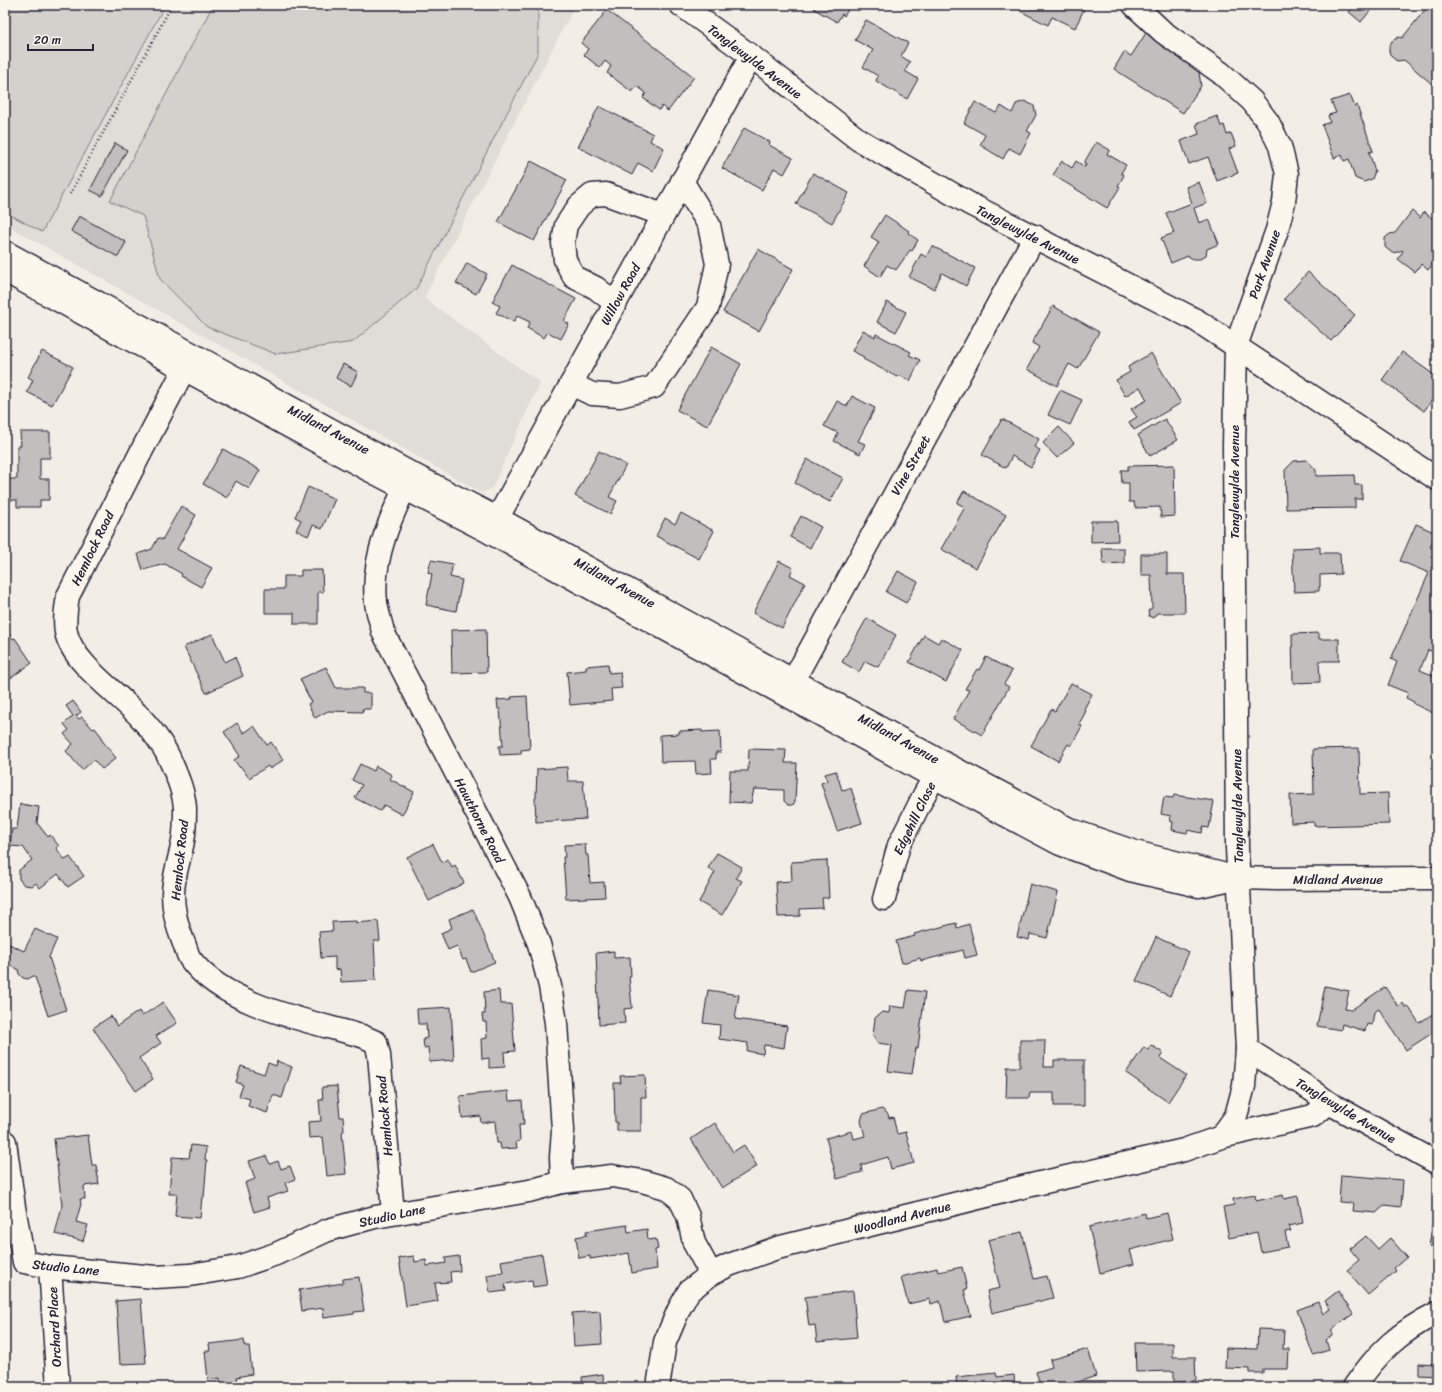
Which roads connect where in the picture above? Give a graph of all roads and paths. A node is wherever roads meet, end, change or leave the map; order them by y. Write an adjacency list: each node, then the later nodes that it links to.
1 (172, 5): 6 (path)
2 (681, 5): 4 (street, Tanglewylde Avenue)
3 (1134, 5): 12 (street, Park Avenue)
4 (751, 56): 5 (street, Willow Road); 8 (street, Tanglewylde Avenue)
5 (682, 181): 7 (street, Willow Road); 14 (street)
6 (70, 194)
7 (663, 215): 11 (street, Willow Road); 11 (street)
8 (1035, 236): 12 (street, Tanglewylde Avenue); 18 (street, Vine Street)
9 (5, 252): 13 (street, Midland Avenue)
10 (5, 271): 13 (street, Midland Avenue)
11 (615, 303): 14 (street, Willow Road)
12 (1236, 346): 15 (street); 20 (street, Tanglewylde Avenue)
13 (188, 362): 16 (street, Midland Avenue); 29 (street, Hemlock Road)
14 (570, 384): 17 (street, Willow Road)
15 (1437, 479)
16 (408, 481): 17 (street, Midland Avenue); 28 (street, Hawthorne Road)
17 (493, 525): 18 (street, Midland Avenue)
18 (790, 687): 19 (street, Midland Avenue)
19 (938, 769): 20 (street, Midland Avenue); 22 (street, Edgehill Close)
20 (1238, 878): 21 (street, Midland Avenue); 23 (street, Tanglewylde Avenue)
21 (1437, 878)
22 (884, 899)
23 (1247, 1049): 24 (street, Tanglewylde Avenue); 25 (street)
24 (1329, 1103): 25 (street, Woodland Avenue); 27 (street, Tanglewylde Avenue)
25 (1221, 1137): 31 (street, Woodland Avenue)
26 (5, 1142): 30 (street, Studio Lane)
27 (1437, 1163)
28 (562, 1182): 29 (street, Studio Lane); 31 (street, Studio Lane)
29 (392, 1213): 30 (street, Studio Lane)
30 (50, 1267): 34 (street, Orchard Place)
31 (711, 1274): 35 (street, Woodland Avenue)
32 (1437, 1313): 33 (street)
33 (1362, 1382)
34 (58, 1387)
35 (658, 1387)

